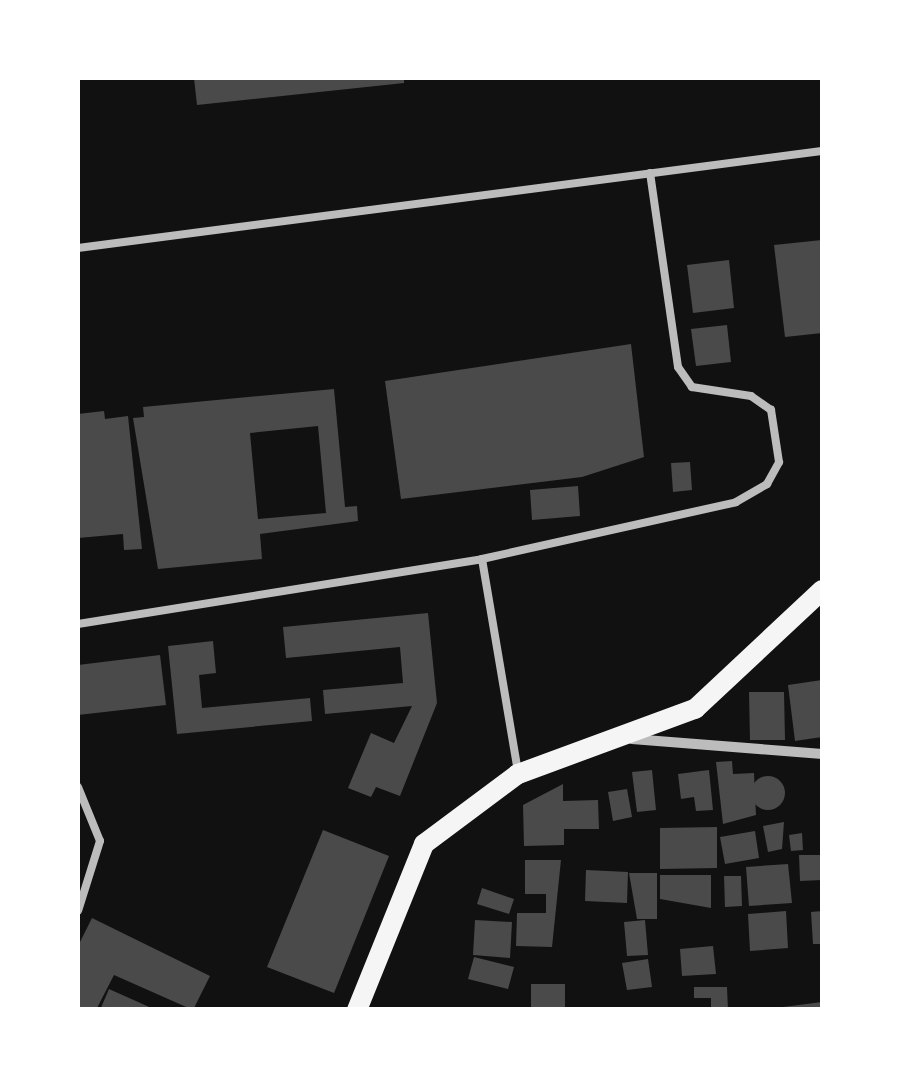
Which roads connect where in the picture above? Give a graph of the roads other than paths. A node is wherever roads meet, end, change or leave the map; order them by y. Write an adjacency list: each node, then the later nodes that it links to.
1 (822, 151): 2 (lane)
2 (650, 173): 3 (lane); 4 (lane)
3 (78, 248)
4 (482, 559): 6 (lane); 9 (lane)
5 (822, 590): 7 (main road)
6 (78, 624)
7 (632, 738): 8 (street); 9 (main road)
8 (822, 754)
9 (518, 774): 12 (main road)
10 (78, 787): 11 (lane)
11 (78, 911)
12 (357, 1010)

